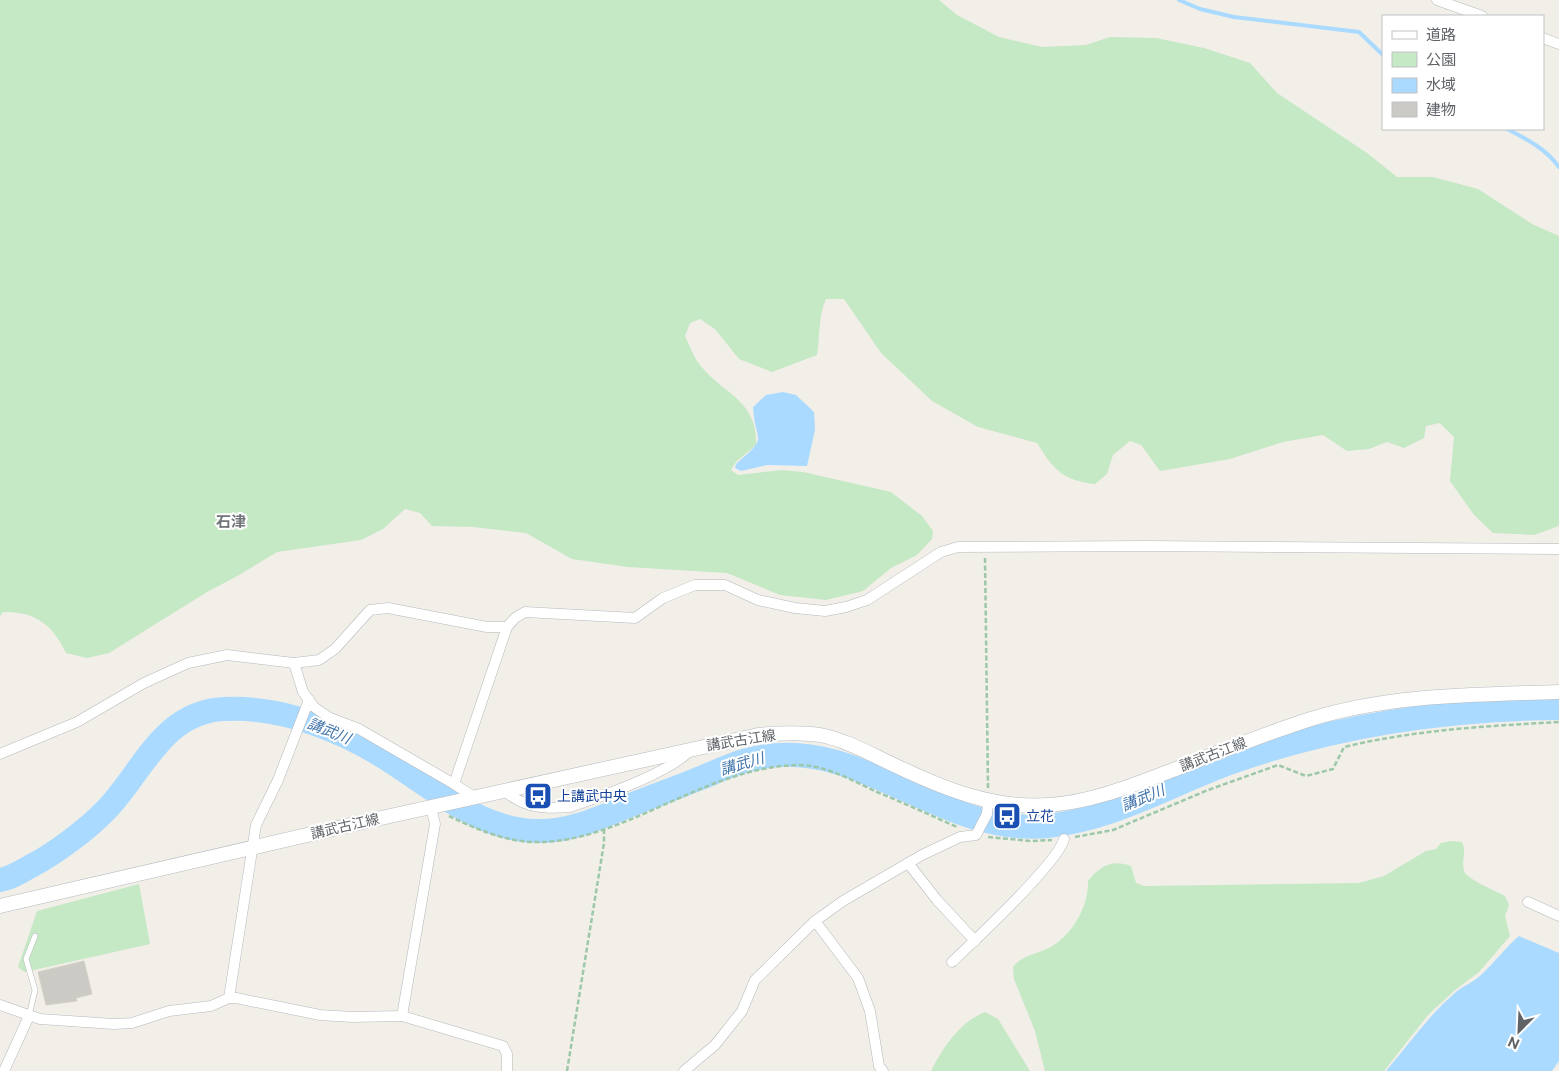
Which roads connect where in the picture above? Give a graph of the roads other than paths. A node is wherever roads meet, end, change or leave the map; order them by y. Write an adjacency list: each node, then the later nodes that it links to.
1 (1437, 0): 2 (street)
2 (1479, 15)
3 (1544, 38): 4 (street)
4 (1559, 44)
5 (1559, 549): 6 (street)
6 (507, 627): 7 (street); 12 (street)
7 (294, 663): 9 (street); 11 (street)
8 (1559, 692): 16 (main road, 講武古江線)
9 (309, 700): 12 (street); 18 (street)
10 (692, 748): 13 (main road, 講武古江線); 13 (street); 16 (main road, 講武古江線)
11 (0, 754)
12 (454, 784): 14 (street)
13 (504, 790): 14 (main road, 講武古江線)
14 (470, 798): 15 (main road, 講武古江線)
15 (435, 806): 18 (main road, 講武古江線); 30 (street)
16 (988, 808): 19 (street)
17 (1064, 838): 25 (street)
18 (250, 849): 21 (main road, 講武古江線); 27 (street)
19 (908, 863): 23 (street); 25 (street)
20 (1528, 902): 22 (street)
21 (0, 906)
22 (1559, 916)
23 (815, 921): 33 (street); 34 (street)
24 (34, 936): 29 (lane)
25 (974, 941): 26 (street)
26 (952, 962)
27 (229, 998): 29 (street); 30 (street)
28 (0, 1005): 29 (street)
29 (29, 1016): 31 (street)
30 (402, 1016): 32 (street)
31 (4, 1071)
32 (507, 1071)
33 (684, 1071)
34 (883, 1071)

